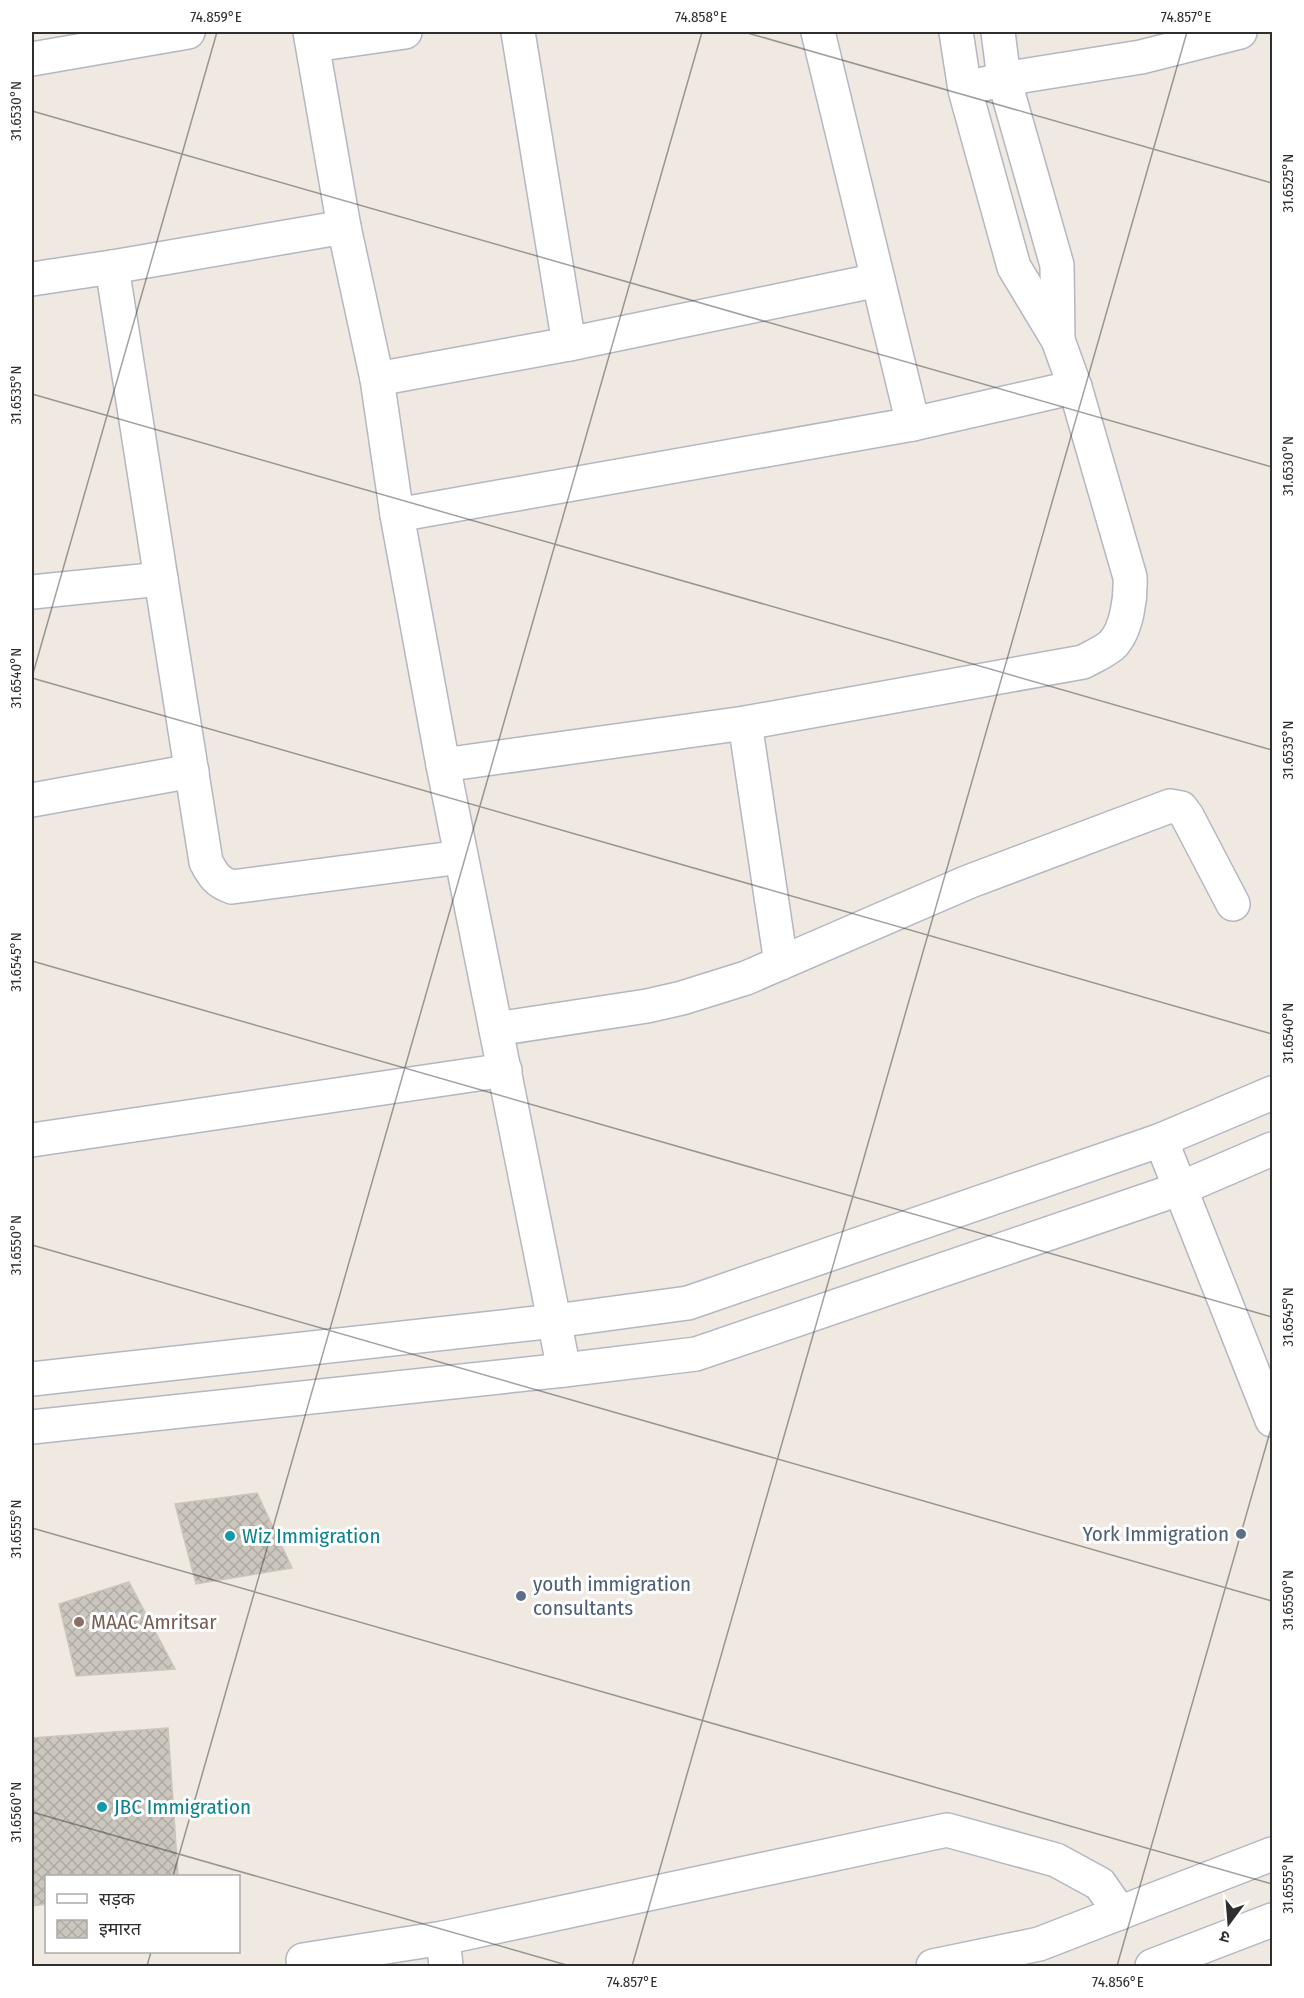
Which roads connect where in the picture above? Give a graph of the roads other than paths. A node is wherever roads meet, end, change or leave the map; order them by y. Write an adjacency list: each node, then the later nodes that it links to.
1 (188, 32): 10 (street)
2 (405, 32): 8 (street)
3 (518, 32): 18 (street)
4 (818, 32): 16 (street)
5 (956, 32): 12 (street)
6 (998, 32): 11 (street)
7 (1240, 32): 9 (street)
8 (312, 38): 13 (street)
9 (1140, 44): 11 (street)
10 (32, 59)
11 (1004, 79): 12 (street); 17 (street)
12 (964, 90): 17 (street)
13 (344, 227): 14 (street); 19 (street)
14 (112, 267): 15 (street); 23 (street)
15 (32, 279)
16 (878, 280): 18 (street); 21 (street)
17 (1058, 340): 20 (street)
18 (569, 344): 19 (street)
19 (377, 379): 22 (street)
20 (1075, 387): 21 (street); 25 (street)
21 (913, 423): 22 (street)
22 (397, 515): 26 (street)
23 (161, 579): 24 (street); 27 (street)
24 (32, 592)
25 (745, 723): 26 (street); 31 (street)
26 (443, 765): 29 (street)
27 (192, 771): 28 (street); 29 (street)
28 (32, 800)
29 (461, 857): 32 (street)
30 (1233, 904): 31 (street)
31 (781, 963): 32 (street)
32 (496, 1029): 33 (street)
33 (505, 1070): 35 (street); 39 (street)
34 (1272, 1092): 36 (street)
35 (32, 1140)
36 (1161, 1140): 38 (street); 39 (street)
37 (1272, 1149): 38 (street)
38 (1179, 1189): 40 (street); 42 (street)
39 (555, 1321): 40 (street); 41 (street)
40 (564, 1370): 43 (street)
41 (32, 1379)
42 (1272, 1420)
43 (32, 1427)
44 (1272, 1854): 45 (street)
45 (1120, 1913): 47 (street); 49 (street)
46 (1272, 1920): 50 (street)
47 (444, 1952): 48 (street)
48 (303, 1960)
49 (948, 1965)
50 (1152, 1966)

